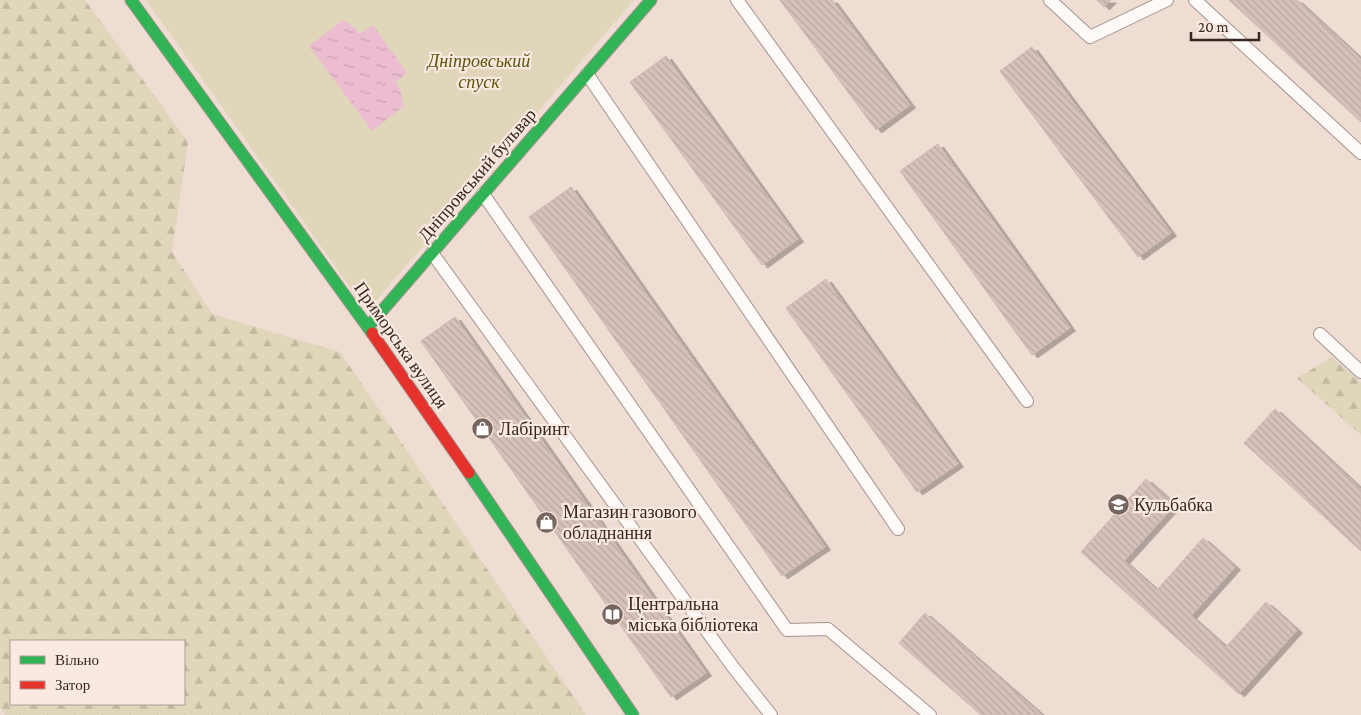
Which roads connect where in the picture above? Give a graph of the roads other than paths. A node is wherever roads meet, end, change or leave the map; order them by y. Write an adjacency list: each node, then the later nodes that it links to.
1 (132, 0): 11 (street, Приморська вулиця)
2 (651, 0): 7 (street, Дніпровський бульвар)
3 (737, 0): 14 (lane)
4 (1050, 0): 5 (lane)
5 (1167, 0)
6 (1195, 0): 8 (lane)
7 (587, 74): 9 (street, Дніпровський бульвар); 15 (lane)
8 (1361, 153)
9 (482, 194): 10 (street, Дніпровський бульвар); 18 (lane)
10 (432, 252): 11 (street, Дніпровський бульвар); 17 (lane)
11 (368, 327): 16 (street, Приморська вулиця)
12 (1320, 334): 13 (lane)
13 (1361, 372)
14 (1027, 401)
15 (898, 529)
16 (633, 715)
17 (771, 715)
18 (930, 715)

